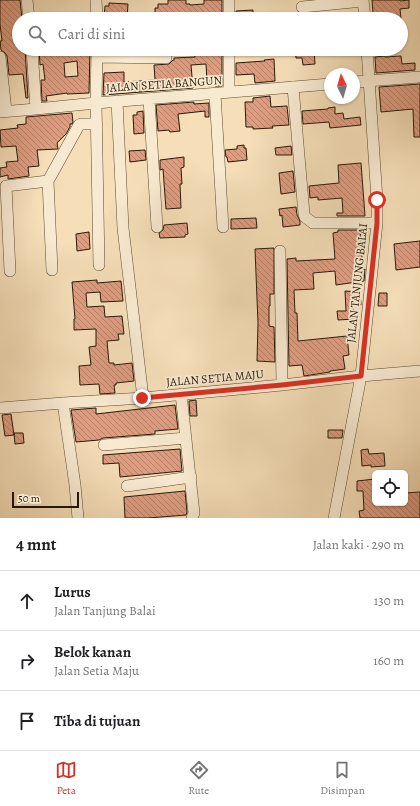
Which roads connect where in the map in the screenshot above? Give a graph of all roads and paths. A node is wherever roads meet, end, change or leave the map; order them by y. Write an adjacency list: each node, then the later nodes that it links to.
1 (27, 0): 6 (street)
2 (96, 0): 7 (street)
3 (229, 0): 8 (street)
4 (363, 1): 5 (street); 9 (street)
5 (302, 7)
6 (28, 12)
7 (97, 12)
8 (229, 12)
9 (364, 12)
10 (32, 56): 27 (street)
11 (97, 56): 26 (street)
12 (138, 56): 16 (street)
13 (229, 56): 22 (street)
14 (367, 56): 18 (street, JALAN TANJUNG BALAI)
15 (0, 57): 28 (street)
16 (166, 58)
17 (420, 77): 18 (street)
18 (369, 81): 19 (street); 31 (street, JALAN TANJUNG BALAI)
19 (360, 82)
20 (324, 84): 21 (street, JALAN SETIA BANGUN)
21 (293, 87): 22 (street, JALAN SETIA BANGUN); 31 (street)
22 (229, 92): 23 (street, JALAN SETIA BANGUN)
23 (215, 94): 24 (street, JALAN SETIA BANGUN); 33 (street)
24 (149, 99): 25 (street, JALAN SETIA BANGUN); 32 (street)
25 (117, 101): 26 (street, JALAN SETIA BANGUN); 42 (street)
26 (96, 103): 27 (street, JALAN SETIA BANGUN); 29 (street)
27 (36, 109): 28 (street, JALAN SETIA BANGUN)
28 (3, 111)
29 (97, 124): 30 (street); 35 (street)
30 (48, 181): 36 (street); 37 (street)
31 (377, 223): 39 (street, JALAN TANJUNG BALAI)
32 (157, 227)
33 (223, 227)
34 (280, 251): 40 (street)
35 (99, 265)
36 (52, 270)
37 (10, 271)
38 (420, 371): 39 (street, JALAN SETIA MAJU)
39 (361, 376): 40 (street, JALAN SETIA MAJU); 51 (street, JALAN TANJUNG BALAI)
40 (282, 385): 41 (street, JALAN SETIA MAJU)
41 (181, 394): 42 (street, JALAN SETIA MAJU); 45 (street)
42 (142, 398): 43 (street, JALAN SETIA MAJU)
43 (63, 403): 44 (street, JALAN SETIA MAJU); 49 (street)
44 (0, 408)
45 (186, 438): 46 (street); 47 (street)
46 (104, 445)
47 (191, 477): 48 (street); 50 (street)
48 (127, 486)
49 (78, 518)
50 (192, 518)
51 (334, 518)

